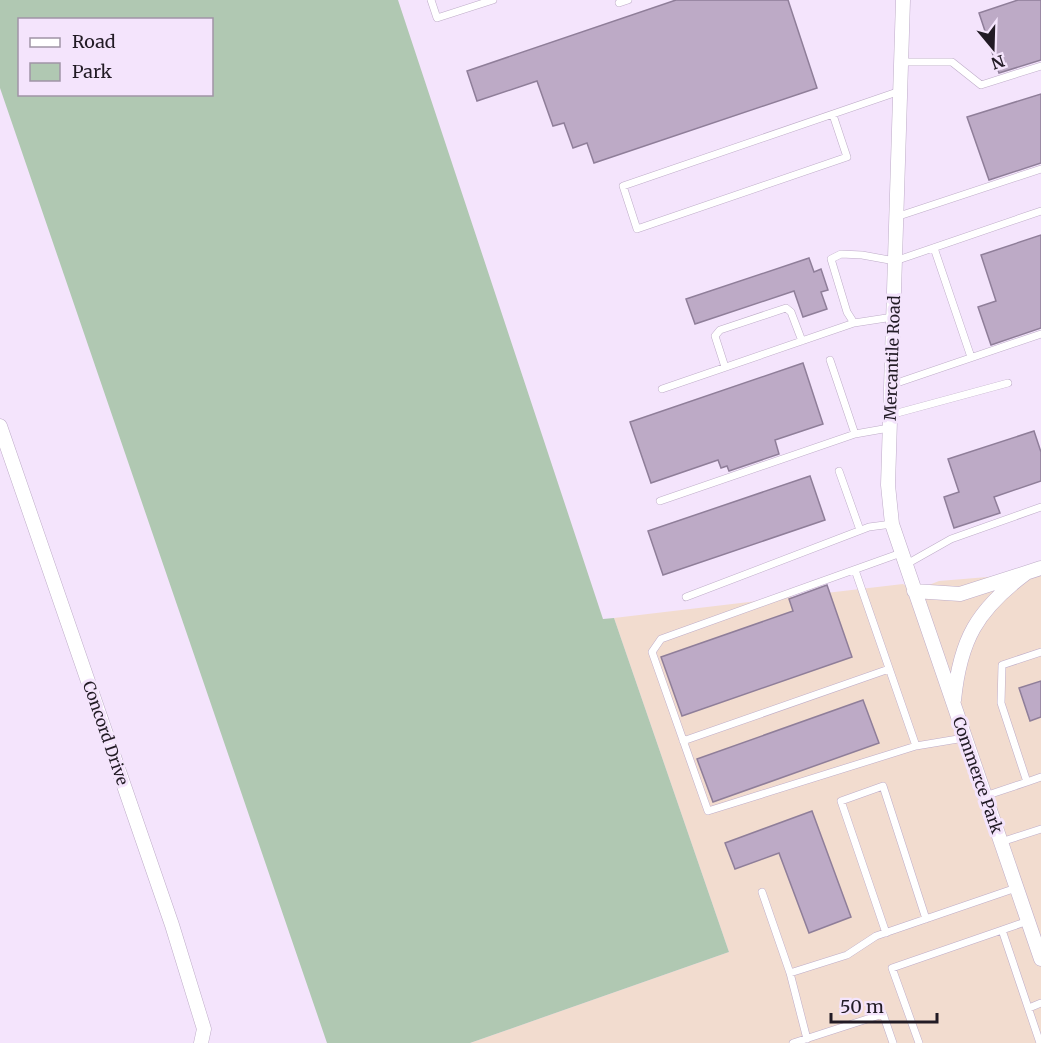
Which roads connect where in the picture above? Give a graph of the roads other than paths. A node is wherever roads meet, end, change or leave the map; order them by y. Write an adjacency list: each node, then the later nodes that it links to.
1 (431, 0): 2 (lane)
2 (493, 0)
3 (628, 0): 5 (lane)
4 (903, 0): 6 (street, Mercantile Road)
5 (619, 3)
6 (901, 62): 7 (lane); 8 (street, Mercantile Road)
7 (1041, 66)
8 (900, 91): 9 (lane); 12 (street, Mercantile Road)
9 (833, 115): 9 (lane)
10 (1041, 169): 12 (lane)
11 (1041, 211): 13 (lane)
12 (896, 217): 14 (street, Mercantile Road)
13 (934, 248): 14 (lane); 19 (lane)
14 (895, 261): 15 (street, Mercantile Road); 16 (lane)
15 (893, 317): 16 (lane); 23 (street, Mercantile Road)
16 (854, 322): 18 (lane)
17 (1041, 334): 19 (lane)
18 (802, 340): 21 (lane); 21 (lane)
19 (971, 357): 23 (lane)
20 (830, 360): 27 (lane)
21 (725, 367): 24 (lane)
22 (1008, 383): 25 (lane)
23 (891, 385): 25 (street, Mercantile Road)
24 (662, 389)
25 (890, 422): 27 (lane); 31 (street, Mercantile Road)
26 (0, 426): 61 (street, Concord Drive)
27 (855, 434): 29 (lane)
28 (839, 471): 32 (lane)
29 (660, 501)
30 (1041, 507): 33 (lane)
31 (892, 524): 32 (lane); 33 (street, Mercantile Road)
32 (860, 531): 38 (lane)
33 (903, 559): 35 (lane); 37 (street, Mercantile Road)
34 (1041, 568): 36 (street, Commerce Park)
35 (855, 570): 40 (lane); 43 (lane)
36 (1025, 574): 37 (street, Commerce Park); 41 (street, Commerce Park)
37 (914, 591): 41 (street, Mercantile Road)
38 (686, 597)
39 (1041, 652): 46 (lane)
40 (889, 669): 43 (lane); 44 (lane)
41 (954, 706): 42 (street, Commerce Park)
42 (964, 738): 44 (lane); 47 (street, Commerce Park)
43 (683, 741): 44 (lane)
44 (916, 746)
45 (1041, 777): 46 (lane)
46 (1027, 782): 47 (lane)
47 (985, 796): 49 (street, Commerce Park)
48 (1041, 829): 49 (lane)
49 (1001, 843): 50 (street, Commerce Park)
50 (1016, 888): 52 (lane); 53 (street, Commerce Park)
51 (762, 892): 57 (lane)
52 (926, 919): 55 (lane); 55 (lane)
53 (1028, 921): 54 (lane); 56 (street, Commerce Park)
54 (1002, 930): 59 (lane); 64 (lane)
55 (886, 933): 57 (lane)
56 (1041, 959)
57 (790, 974): 60 (lane)
58 (1041, 1003): 59 (lane)
59 (1029, 1008): 65 (lane)
60 (807, 1039): 62 (lane); 63 (lane)
61 (201, 1043)
62 (794, 1043)
63 (893, 1043)
64 (919, 1043)
65 (1040, 1043)

